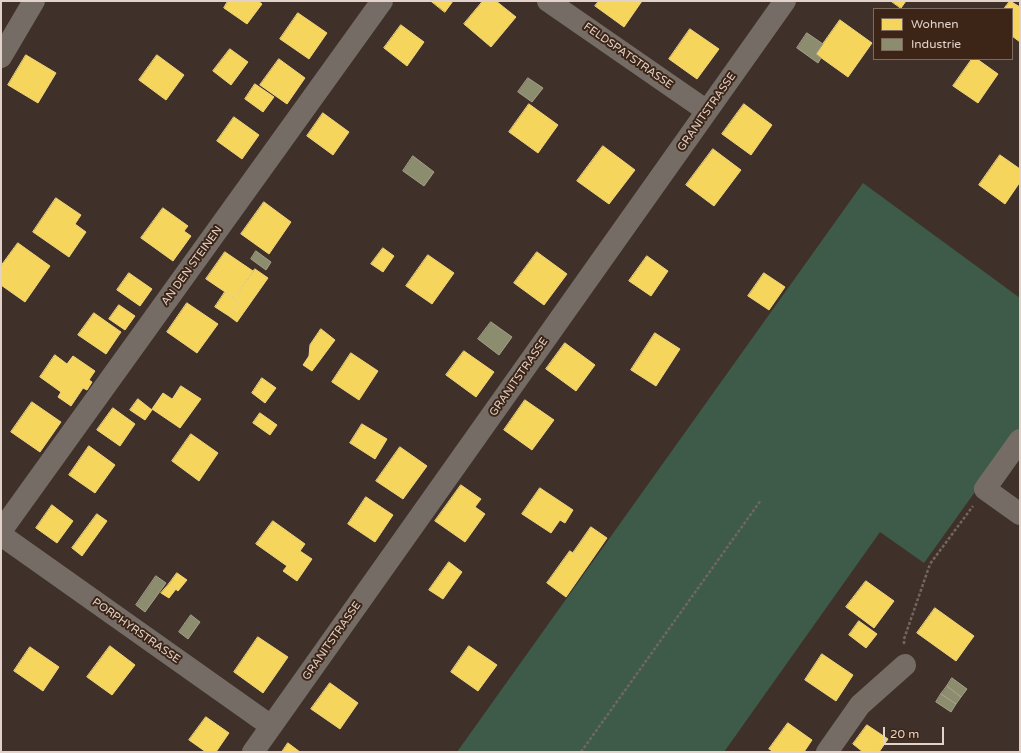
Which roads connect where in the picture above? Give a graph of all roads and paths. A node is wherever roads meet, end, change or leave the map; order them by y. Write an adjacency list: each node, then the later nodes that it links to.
1 (34, 1): 5 (street)
2 (382, 1): 11 (street, AN DEN STEINEN)
3 (548, 1): 6 (street, FELDSPATSTRASSE)
4 (785, 1): 6 (street, GRANITSTRASSE)
5 (1, 57)
6 (707, 111): 14 (street, GRANITSTRASSE)
7 (1020, 440): 8 (street)
8 (985, 489): 10 (street); 13 (path)
9 (761, 500): 16 (path)
10 (1020, 514)
11 (1, 531)
12 (1, 535): 14 (street, PORPHYRSTRASSE)
13 (905, 665): 17 (street)
14 (271, 726): 15 (street, GRANITSTRASSE)
15 (253, 752)
16 (581, 752)
17 (827, 752)

